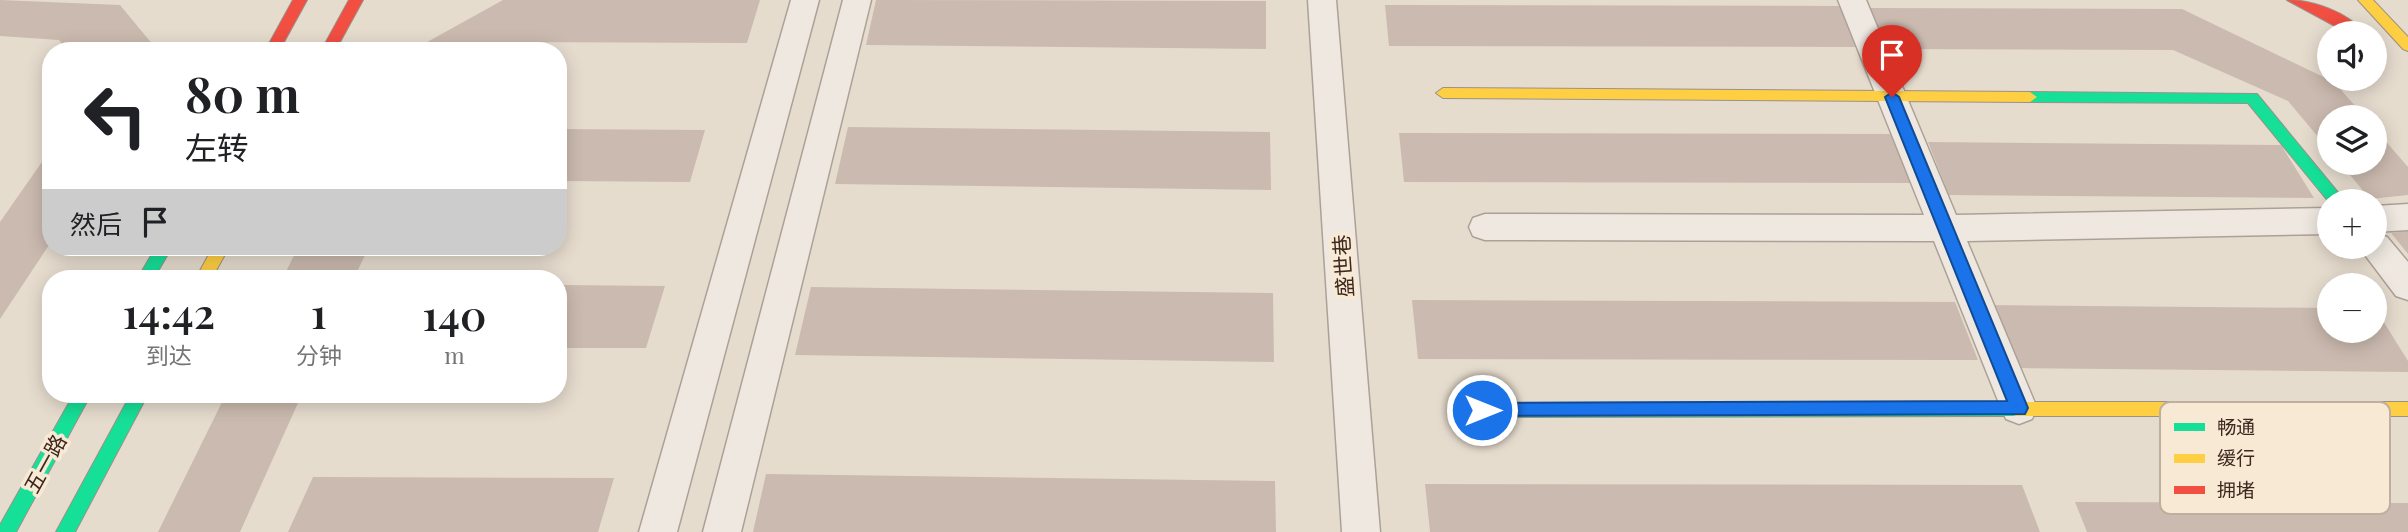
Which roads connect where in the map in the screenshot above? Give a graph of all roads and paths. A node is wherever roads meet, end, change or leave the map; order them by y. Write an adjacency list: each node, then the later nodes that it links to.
1 (300, 0): 10 (street)
2 (356, 0): 11 (street)
3 (805, 0): 32 (street)
4 (858, 0): 33 (street)
5 (1322, 0): 34 (street, 盛世巷)
6 (1852, 0): 14 (street)
7 (2294, 0): 9 (street)
8 (2365, 0): 12 (street)
9 (2340, 21)
10 (277, 42)
11 (333, 42)
12 (2408, 46)
13 (1443, 93): 14 (street)
14 (1892, 97): 15 (street); 20 (street)
15 (2327, 189)
16 (2408, 216): 17 (street)
17 (2387, 218)
18 (2317, 222): 20 (street)
19 (1485, 227): 20 (street)
20 (1946, 228): 25 (street)
21 (2386, 259): 22 (street)
22 (2408, 286)
23 (77, 403): 30 (street, 五一路)
24 (135, 403): 31 (street)
25 (2019, 408): 26 (street); 29 (street)
26 (2160, 408)
27 (2390, 409): 28 (street)
28 (2408, 409)
29 (1482, 410)
30 (6, 532)
31 (65, 532)
32 (658, 532)
33 (722, 532)
34 (1361, 532)

